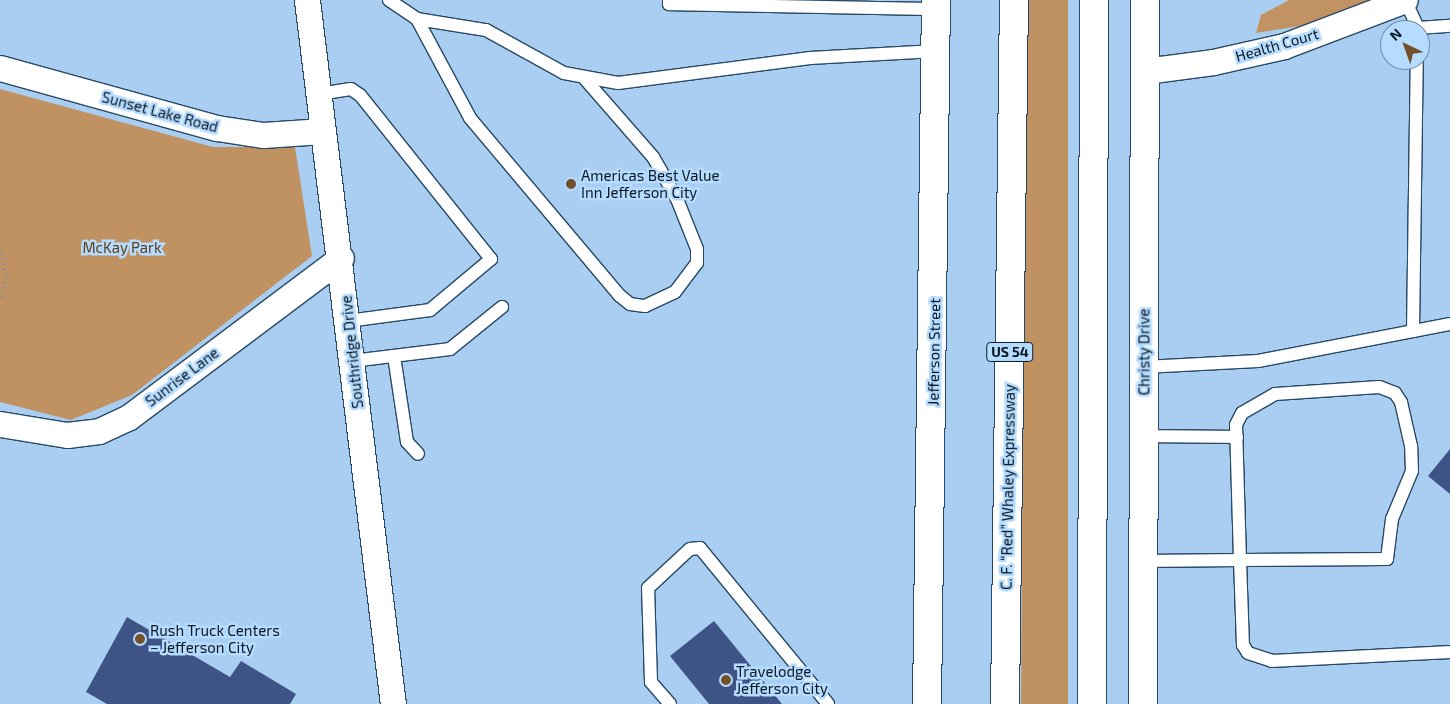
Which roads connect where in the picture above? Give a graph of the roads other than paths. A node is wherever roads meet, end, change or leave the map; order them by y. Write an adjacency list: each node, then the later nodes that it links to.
1 (307, 0): 19 (street, Southridge Drive)
2 (389, 0): 10 (lane)
3 (669, 0): 8 (lane)
4 (1014, 0): 40 (main road, C. F. “Red” Whaley Expressway / US 54)
5 (1094, 0): 41 (main road)
6 (1146, 0): 17 (main road, Christy Drive)
7 (1405, 0): 11 (lane); 17 (street, Health Court)
8 (794, 4): 9 (lane)
9 (936, 5): 14 (main road, Jefferson Street)
10 (417, 19): 18 (lane); 18 (lane)
11 (1414, 20)
12 (1450, 26): 13 (lane)
13 (1430, 28)
14 (936, 51): 18 (lane); 39 (main road, Jefferson Street)
15 (0, 68): 20 (street, Sunset Lake Road)
16 (1417, 70): 25 (lane)
17 (1145, 71): 28 (main road, Christy Drive)
18 (584, 79)
19 (319, 94): 20 (street, Southridge Drive); 23 (lane)
20 (323, 130): 21 (street, Southridge Drive)
21 (342, 258): 23 (street, Southridge Drive); 29 (street, Sunrise Lane)
22 (502, 307): 26 (lane)
23 (348, 321): 27 (street, Southridge Drive)
24 (1450, 324): 25 (lane)
25 (1413, 331): 28 (lane)
26 (394, 356): 27 (lane); 32 (lane)
27 (352, 361): 36 (street, Southridge Drive)
28 (1144, 367): 30 (main road, Christy Drive)
29 (0, 424)
30 (1144, 436): 31 (lane); 34 (main road, Christy Drive)
31 (1237, 437): 33 (lane); 33 (lane)
32 (418, 454)
33 (1240, 560): 34 (lane); 35 (lane)
34 (1144, 561): 42 (main road, Christy Drive)
35 (1450, 652)
36 (393, 704)
37 (670, 704): 38 (lane)
38 (828, 704)
39 (927, 704)
40 (1005, 704)
41 (1092, 704)
42 (1143, 704)

